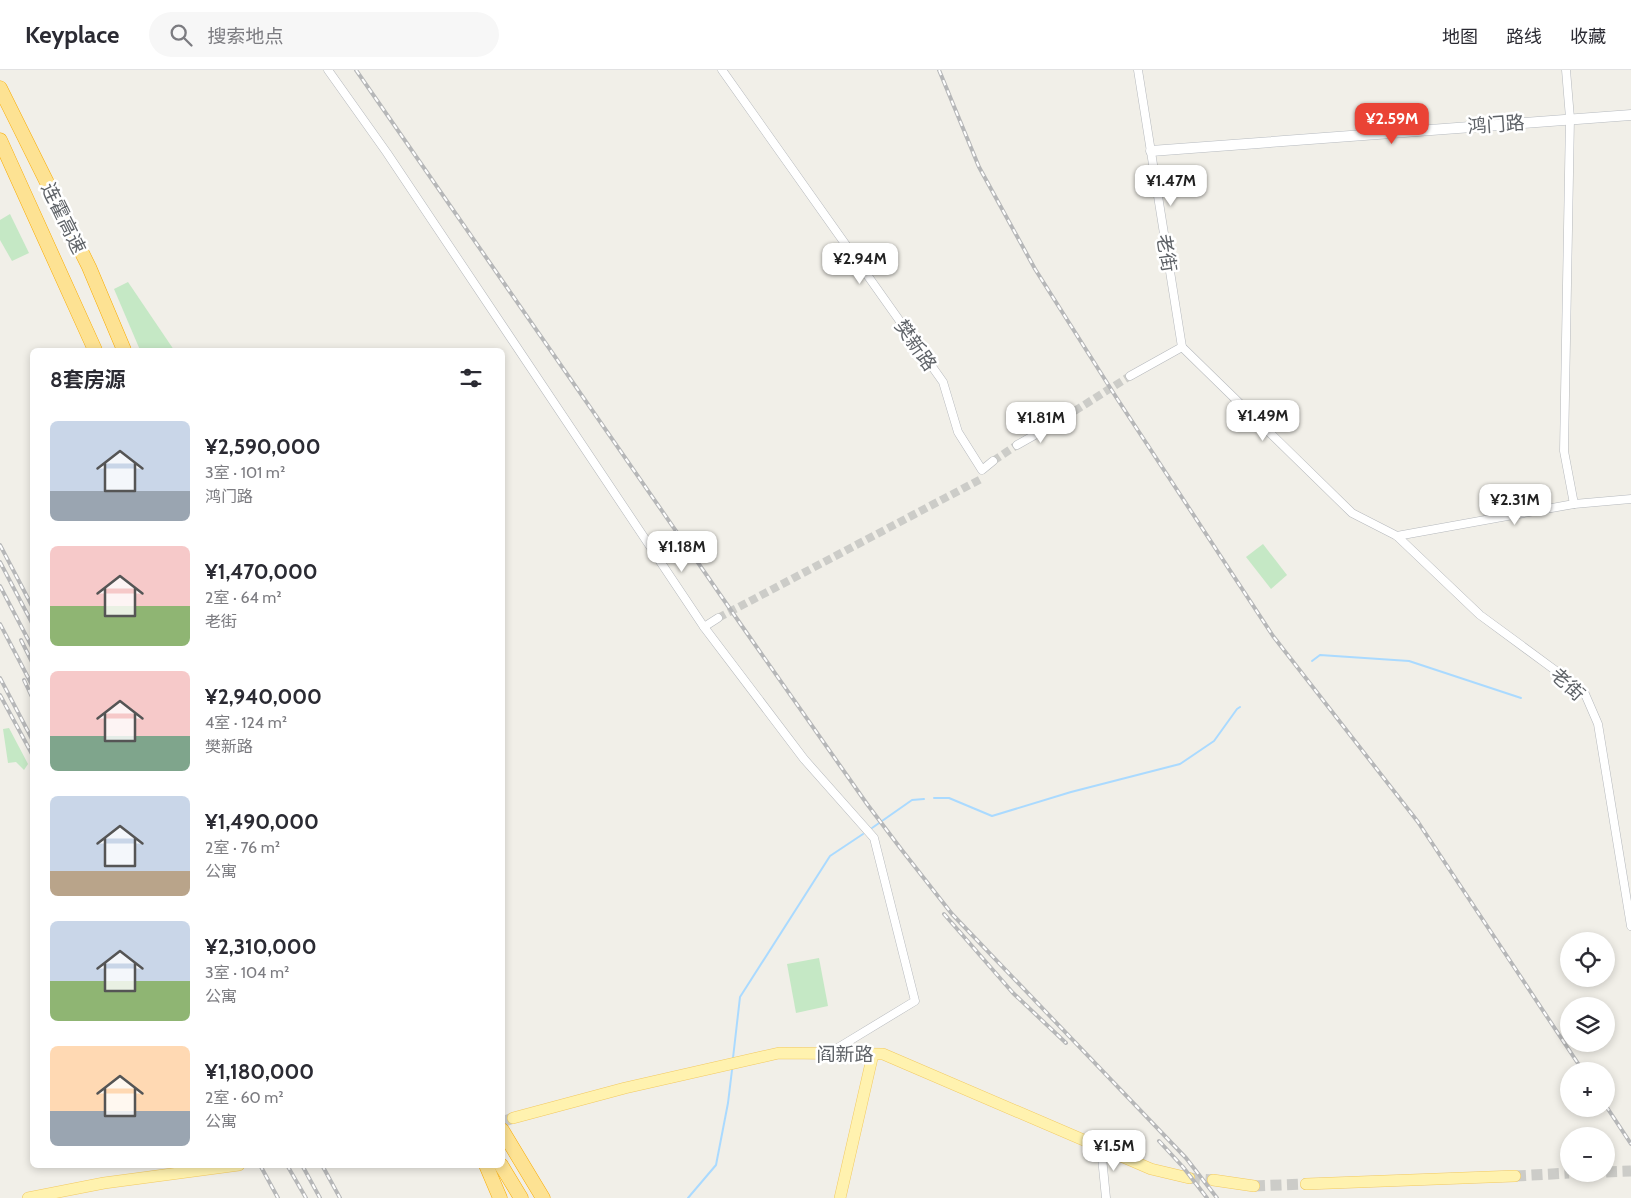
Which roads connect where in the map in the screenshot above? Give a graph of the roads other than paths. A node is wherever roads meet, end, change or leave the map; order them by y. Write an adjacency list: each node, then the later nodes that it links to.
1 (328, 70): 21 (street)
2 (722, 70): 16 (street, 樊新路)
3 (1138, 70): 9 (street, 老街)
4 (1566, 70): 7 (street)
5 (0, 88): 12 (highway, 连霍高速)
6 (1631, 115): 7 (street, 鸿门路)
7 (1570, 118): 9 (street, 鸿门路); 18 (street)
8 (0, 140): 11 (highway, 连霍高速)
9 (1151, 151): 10 (street, 老街)
10 (1182, 347): 13 (street); 19 (street, 老街)
11 (94, 348)
12 (123, 348)
13 (1130, 376)
14 (1054, 424): 15 (street)
15 (1017, 445)
16 (993, 461)
17 (1631, 499): 18 (street)
18 (1574, 504): 19 (street)
19 (1397, 536): 22 (street, 老街)
20 (718, 618): 21 (street)
21 (704, 627): 23 (street)
22 (1631, 926)
23 (829, 1054): 24 (main road, 阎新路); 25 (main road, 阎新路)
24 (873, 1054): 27 (main road, 阎新路); 40 (main road)
25 (513, 1118)
26 (505, 1135): 39 (highway)
27 (1101, 1148): 32 (main road, 阎新路); 41 (street)
28 (216, 1168): 36 (main road)
29 (487, 1168): 37 (highway)
30 (503, 1168): 38 (highway)
31 (1515, 1176): 34 (main road)
32 (1189, 1178)
33 (1212, 1180): 35 (main road)
34 (1306, 1184)
35 (1254, 1186)
36 (28, 1198)
37 (500, 1198)
38 (521, 1198)
39 (544, 1198)
40 (840, 1198)
41 (1106, 1198)

